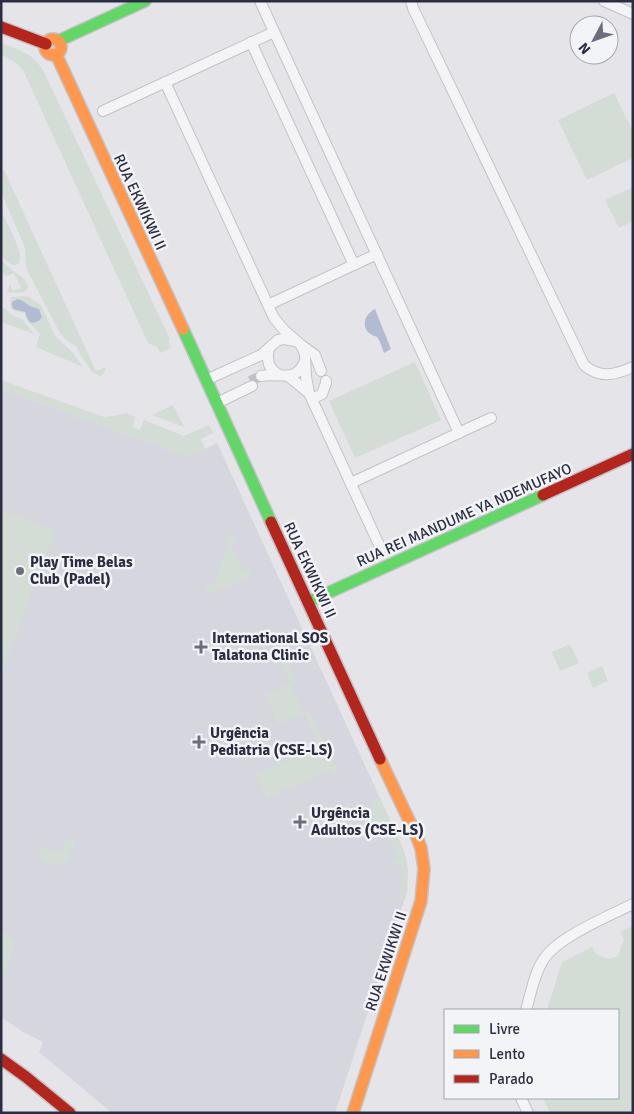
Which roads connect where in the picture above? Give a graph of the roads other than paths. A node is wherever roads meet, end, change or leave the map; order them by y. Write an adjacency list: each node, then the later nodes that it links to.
1 (145, 1): 8 (street)
2 (260, 1): 7 (street)
3 (411, 1): 21 (street)
4 (604, 1): 5 (street)
5 (633, 14)
6 (1, 27): 10 (street, RUA EKWIKWI II)
7 (274, 32): 9 (street); 14 (street)
8 (58, 41): 10 (street); 11 (street)
9 (251, 42): 12 (street); 15 (street)
10 (46, 44): 11 (street, RUA EKWIKWI II)
11 (56, 54): 24 (street, RUA EKWIKWI II)
12 (165, 82): 13 (street); 16 (street)
13 (103, 111)
14 (378, 254): 15 (street); 29 (street)
15 (354, 265): 16 (street)
16 (268, 305): 17 (street)
17 (274, 318): 18 (street); 19 (street)
18 (298, 343): 19 (street); 20 (street); 26 (street)
19 (272, 346): 22 (street); 24 (street)
20 (305, 361): 22 (street); 26 (street)
21 (633, 368)
22 (285, 376): 23 (street); 26 (street)
23 (262, 379)
24 (206, 380): 27 (street, RUA EKWIKWI II)
25 (251, 384): 27 (street)
26 (311, 396): 31 (street)
27 (215, 400): 33 (street, RUA EKWIKWI II)
28 (491, 418): 29 (street)
29 (459, 433): 31 (street)
30 (633, 454): 33 (street, RUA REI MANDUME YA NDEMUFAYO)
31 (351, 483): 32 (street)
32 (381, 548)
33 (308, 602): 39 (street, RUA EKWIKWI II)
34 (633, 904): 35 (street)
35 (526, 1009)
36 (1, 1059): 38 (street)
37 (521, 1099): 40 (street)
38 (70, 1113)
39 (353, 1113)
40 (528, 1113)

